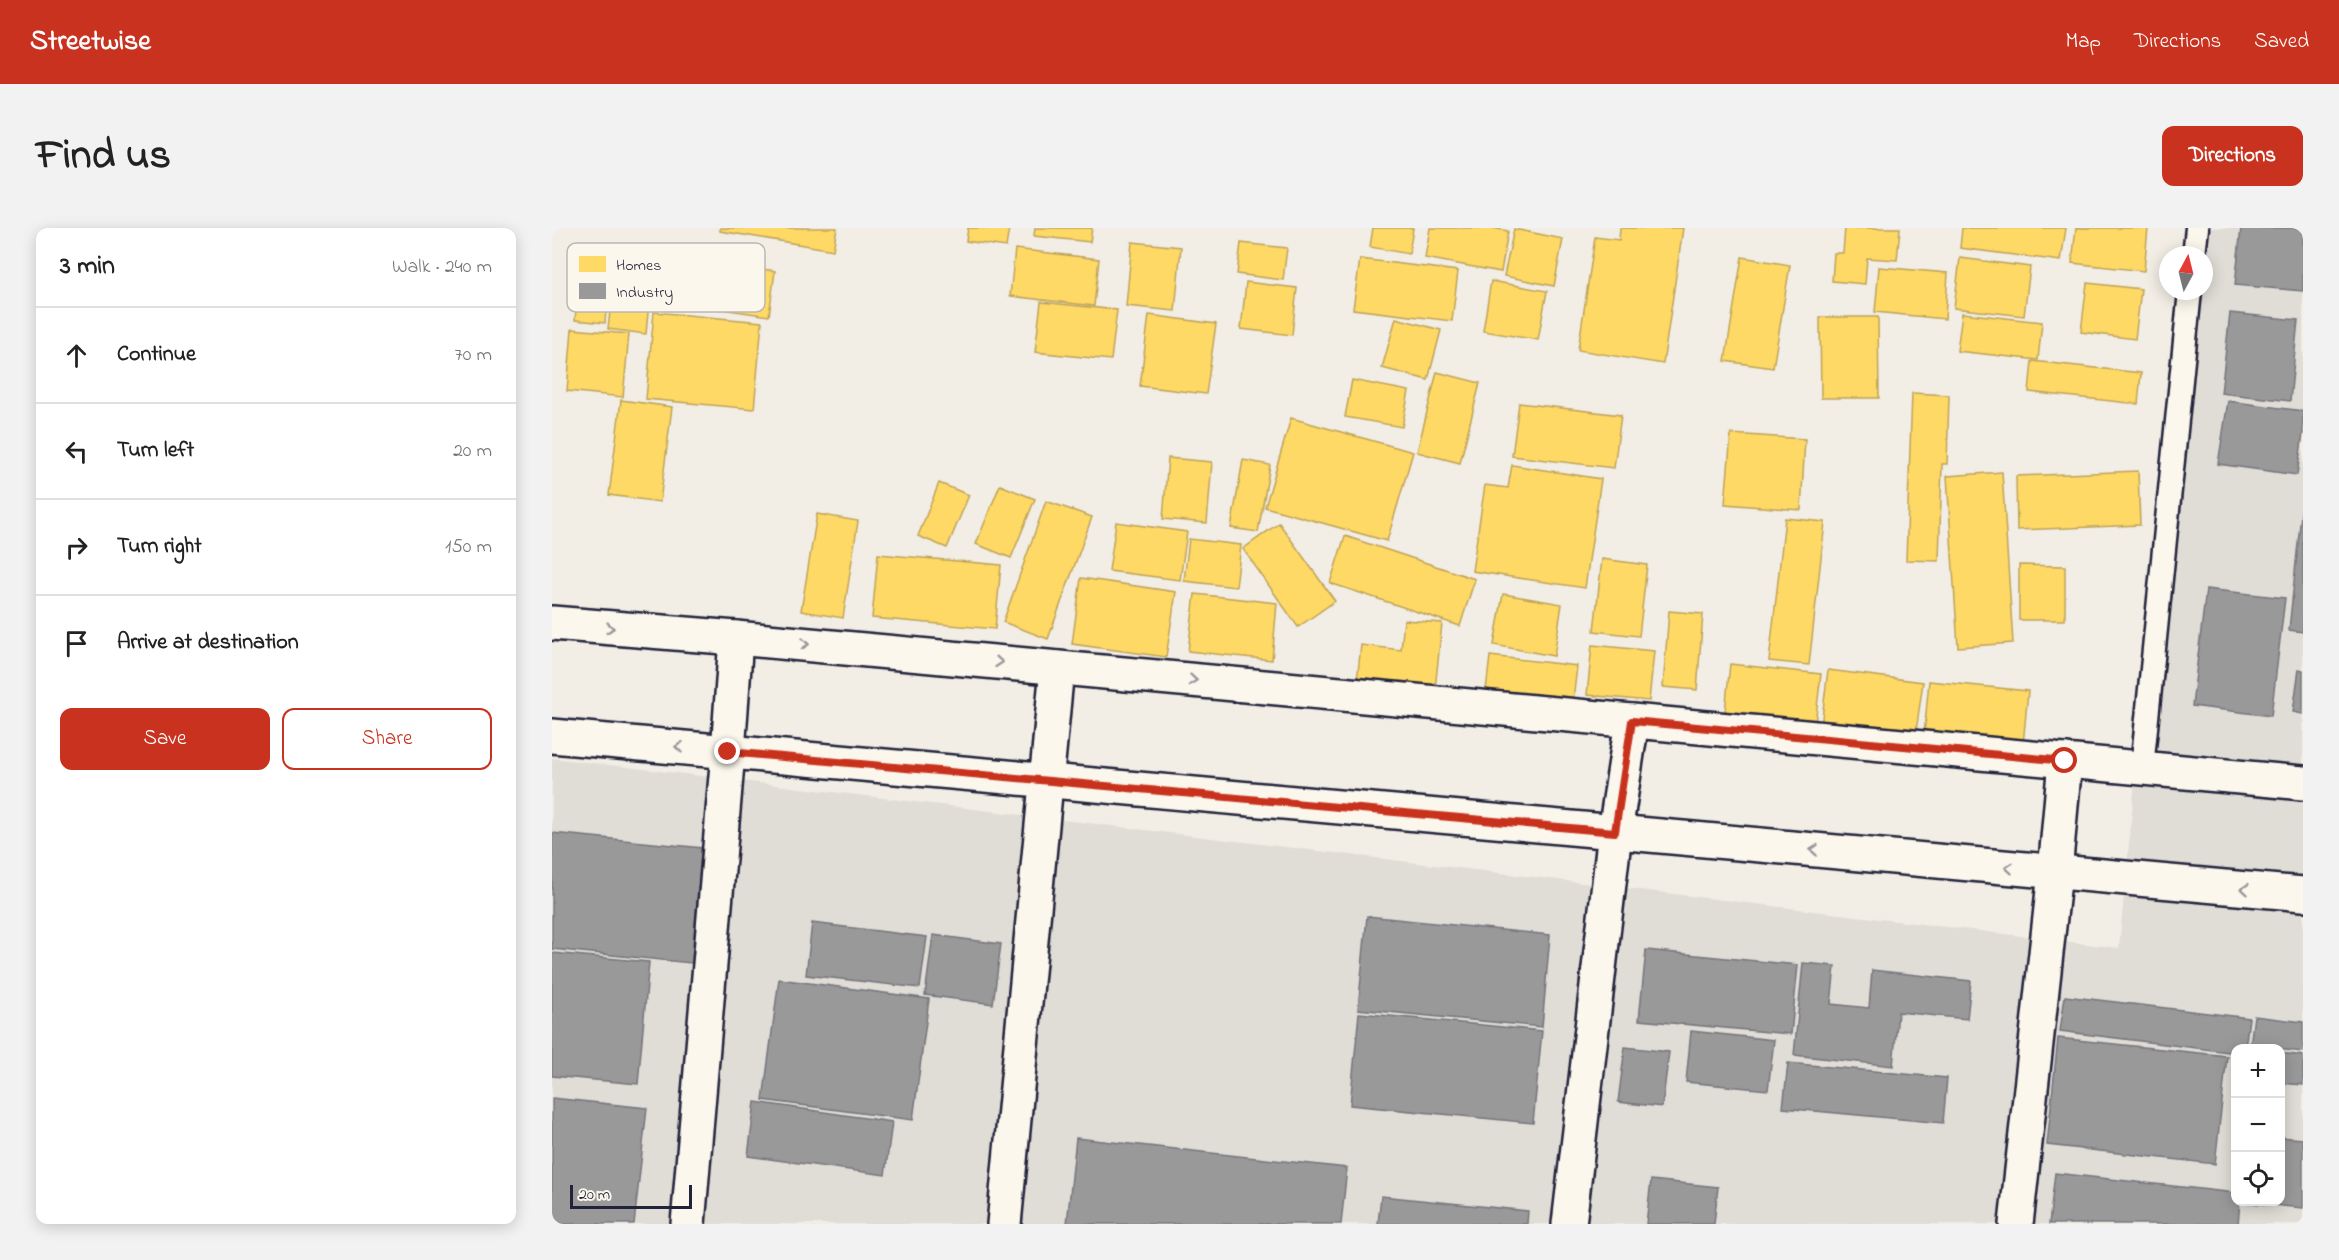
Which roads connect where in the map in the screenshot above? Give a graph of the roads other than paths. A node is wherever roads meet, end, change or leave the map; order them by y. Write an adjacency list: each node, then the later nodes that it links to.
1 (2197, 228): 2 (lane)
2 (2195, 246)
3 (2189, 300): 11 (lane)
4 (552, 623): 5 (street, one-way to 5)
5 (736, 638): 6 (street, one-way to 6); 9 (street)
6 (1057, 668): 7 (street, one-way to 7); 12 (street)
7 (1632, 721): 10 (street); 14 (street)
8 (552, 736): 9 (street, one-way to 8)
9 (728, 752): 12 (street); 17 (street)
10 (2065, 761): 11 (street); 15 (street)
11 (2142, 768): 13 (street)
12 (1048, 781): 14 (street); 18 (street)
13 (2303, 783)
14 (1615, 832): 15 (street, one-way to 14); 19 (street)
15 (2055, 872): 16 (street, one-way to 15); 20 (street)
16 (2303, 894)
17 (687, 1224)
18 (1004, 1224)
19 (1569, 1224)
20 (2016, 1224)

